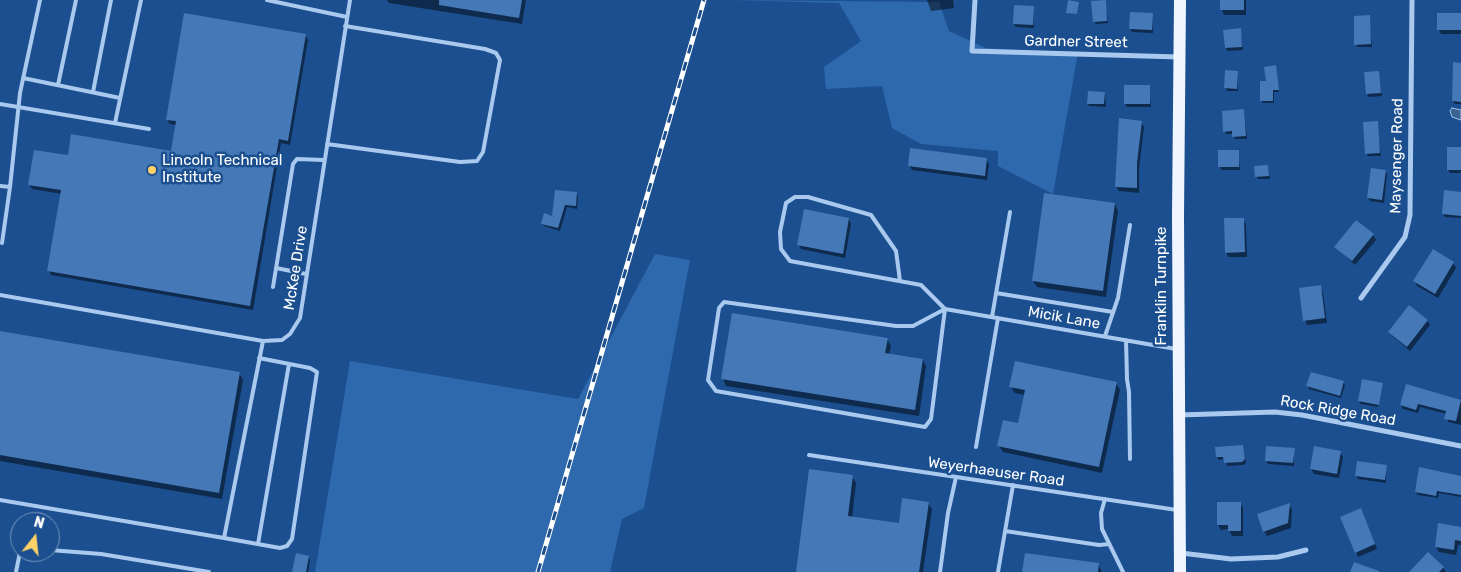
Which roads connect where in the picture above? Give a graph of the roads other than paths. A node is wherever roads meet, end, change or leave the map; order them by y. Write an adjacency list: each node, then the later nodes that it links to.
1 (40, 0): 13 (lane)
2 (76, 0): 14 (lane)
3 (112, 0): 15 (lane)
4 (141, 0): 16 (lane)
5 (266, 0): 10 (lane)
6 (350, 0): 10 (lane, McKee Drive)
7 (975, 0): 12 (street, Gardner Street)
8 (1180, 0): 12 (main road, Franklin Turnpike)
9 (1412, 0): 34 (street, Maysenger Road)
10 (347, 17): 11 (lane, McKee Drive)
11 (345, 26): 21 (lane, McKee Drive); 21 (lane)
12 (1180, 57): 42 (main road, Franklin Turnpike)
13 (23, 78): 14 (lane); 18 (lane)
14 (58, 85): 15 (lane)
15 (93, 92): 16 (lane)
16 (120, 98): 19 (lane)
17 (0, 104): 18 (lane)
18 (18, 107): 19 (lane); 24 (lane)
19 (116, 123): 20 (lane)
20 (149, 129)
21 (327, 144): 22 (lane, McKee Drive)
22 (324, 160): 28 (lane); 29 (lane, McKee Drive)
23 (0, 186): 24 (lane)
24 (10, 187): 27 (lane)
25 (1010, 212): 32 (lane)
26 (1130, 225): 36 (lane)
27 (2, 243)
28 (276, 268): 29 (lane); 31 (lane)
29 (306, 274): 41 (lane, McKee Drive)
30 (900, 281): 30 (lane); 35 (lane)
31 (273, 286)
32 (996, 293): 36 (lane); 37 (lane)
33 (0, 295): 41 (lane, McKee Drive)
34 (1361, 298)
35 (945, 309): 35 (lane); 37 (lane, Micik Lane)
36 (1113, 312): 39 (lane)
37 (992, 317): 38 (lane, Micik Lane)
38 (998, 318): 39 (lane, Micik Lane); 47 (lane)
39 (1105, 336): 40 (lane, Micik Lane)
40 (1126, 340): 42 (lane, Micik Lane); 49 (lane)
41 (263, 341): 43 (lane)
42 (1179, 349): 45 (main road, Franklin Turnpike)
43 (260, 358): 44 (lane); 56 (lane)
44 (289, 364): 57 (lane); 57 (lane)
45 (1179, 416): 46 (street, Rock Ridge Road); 54 (main road, Franklin Turnpike)
46 (1461, 446)
47 (976, 447)
48 (809, 454): 50 (lane, Weyerhaeuser Road)
49 (1130, 459)
50 (956, 477): 51 (lane, Weyerhaeuser Road); 63 (lane)
51 (1013, 485): 52 (lane, Weyerhaeuser Road); 55 (lane)
52 (1106, 499): 54 (lane, Weyerhaeuser Road); 58 (lane)
53 (0, 500): 56 (lane)
54 (1180, 510): 61 (main road, Franklin Turnpike)
55 (1005, 531): 58 (lane); 64 (lane)
56 (224, 538): 57 (lane)
57 (258, 544)
58 (1109, 544): 65 (lane)
59 (1306, 550): 61 (street)
60 (60, 551): 62 (lane)
61 (1180, 553): 66 (main road, Franklin Turnpike)
62 (209, 572)
63 (940, 572)
64 (998, 572)
65 (1123, 572)
66 (1180, 572)

